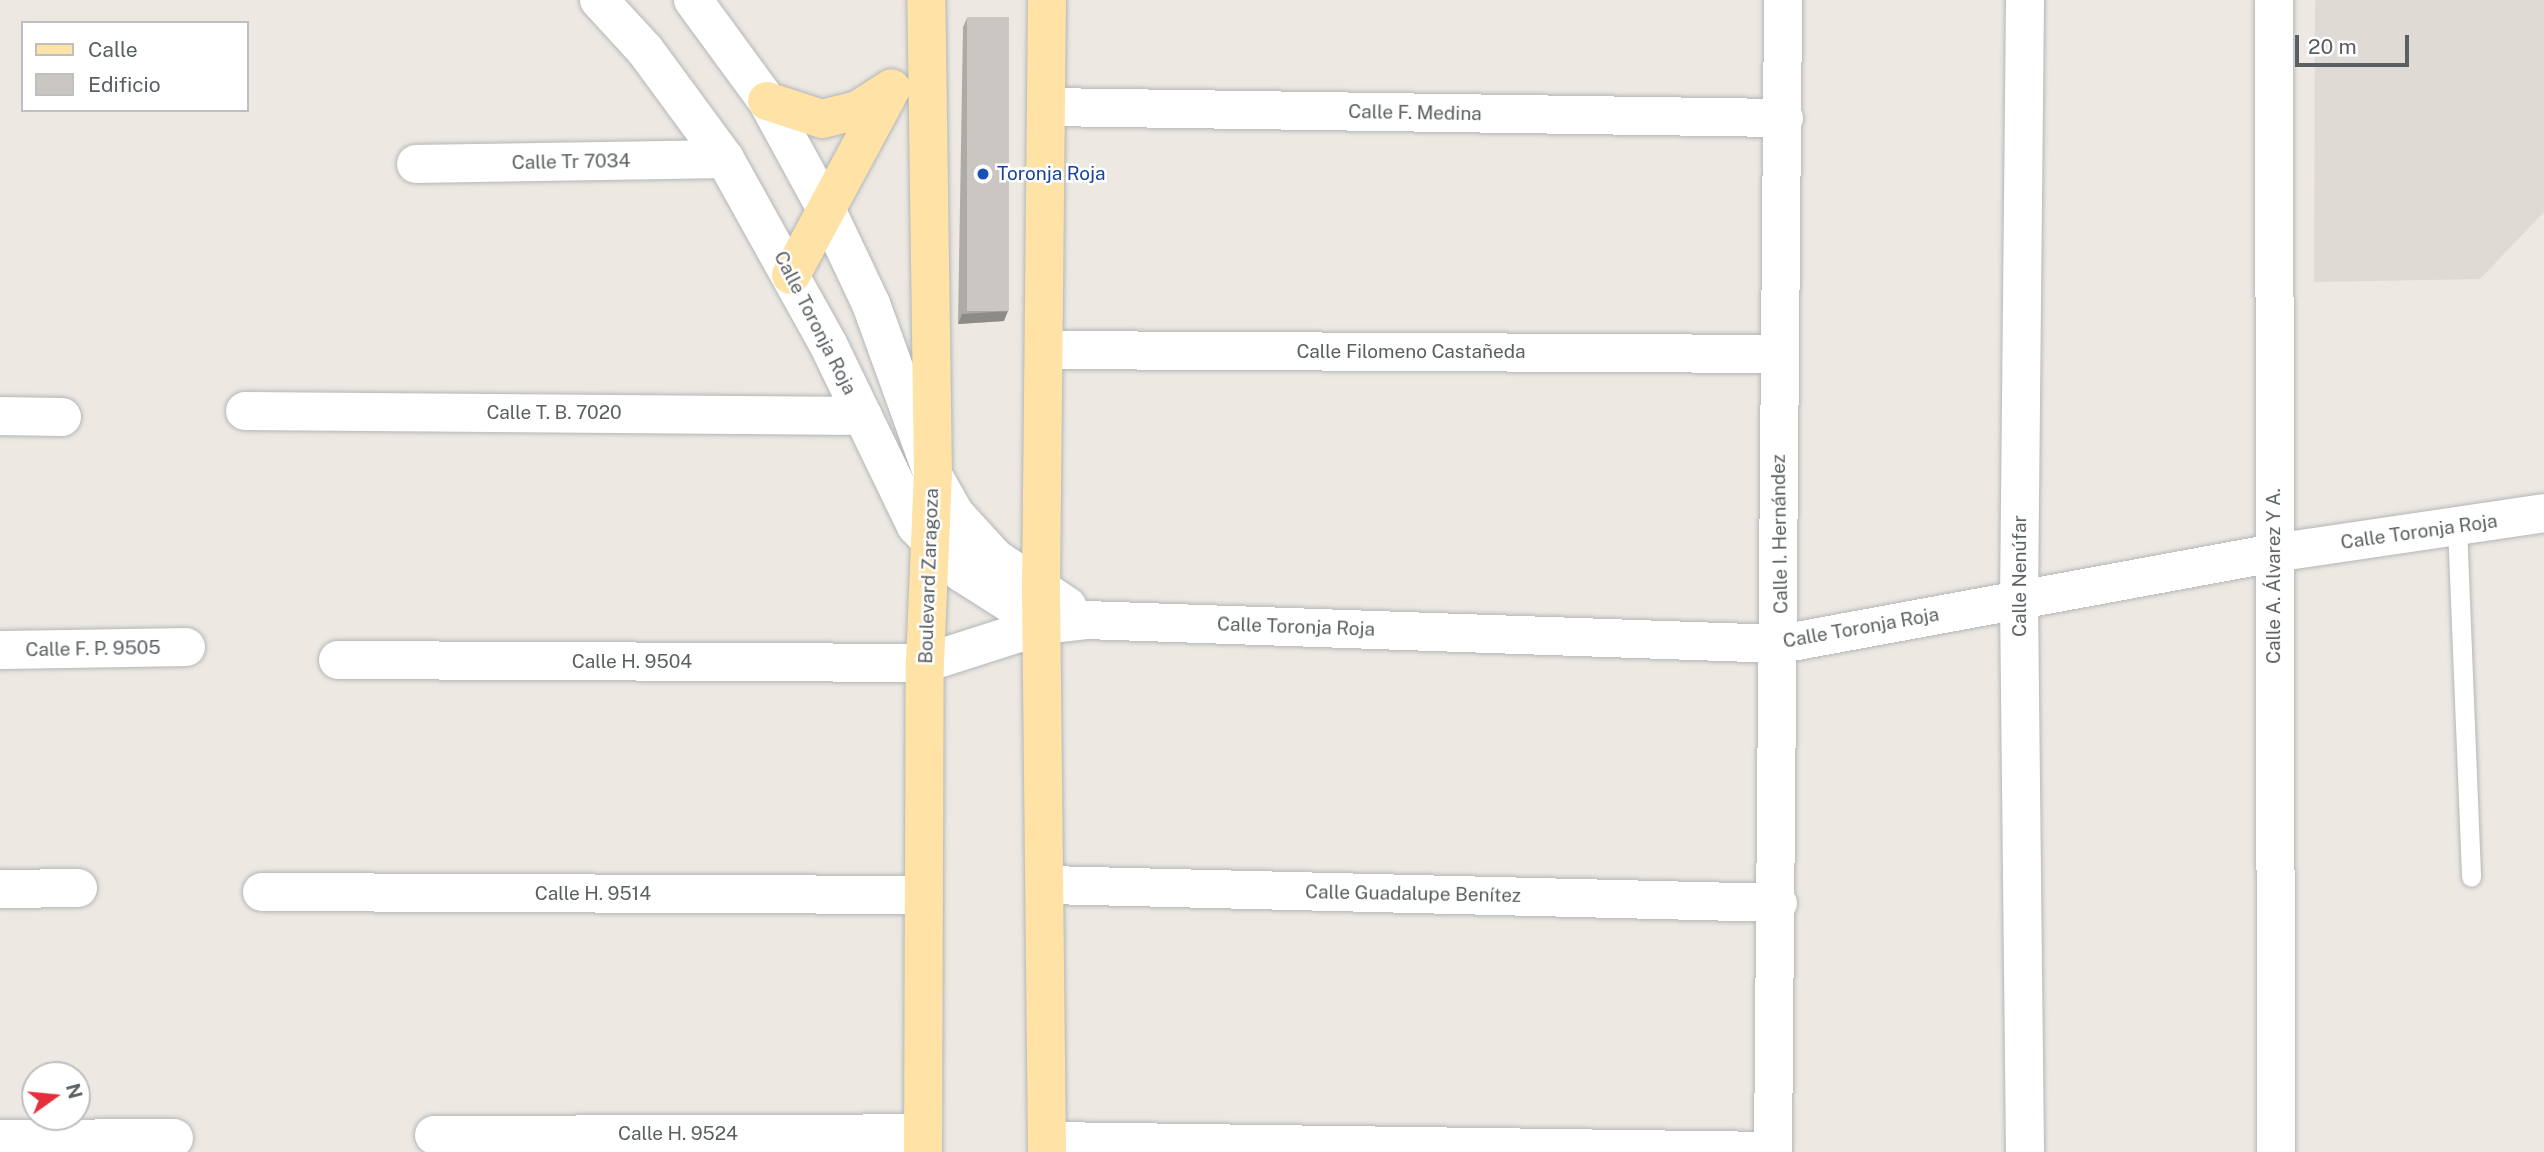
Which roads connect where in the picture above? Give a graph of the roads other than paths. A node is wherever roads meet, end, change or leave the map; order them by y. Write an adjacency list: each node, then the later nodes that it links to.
1 (599, 0): 13 (street, Calle Toronja Roja)
2 (693, 0): 10 (street)
3 (926, 0): 8 (main road, Boulevard Zaragoza)
4 (1047, 0): 11 (main road)
5 (1783, 0): 12 (street, Calle I. Hernández)
6 (2025, 0): 29 (street, Calle Nenúfar)
7 (2274, 0): 27 (street, Calle A. Álvarez Y A.)
8 (927, 41): 9 (main road); 23 (main road, Boulevard Zaragoza)
9 (888, 95): 10 (main road); 15 (main road)
10 (767, 100): 15 (street)
11 (1046, 107): 12 (street, Calle F. Medina); 17 (main road)
12 (1784, 118): 18 (street, Calle I. Hernández)
13 (726, 159): 14 (street, Calle Tr 7034); 16 (street, Calle Toronja Roja)
14 (416, 164)
15 (827, 211): 16 (main road); 23 (street)
16 (790, 275): 21 (street, Calle Toronja Roja)
17 (1044, 350): 18 (street, Calle Filomeno Castañeda); 28 (main road)
18 (1777, 354): 32 (street, Calle I. Hernández)
19 (246, 411): 21 (street, Calle T. B. 7020)
20 (0, 416): 22 (street)
21 (863, 416): 26 (street, Calle Toronja Roja)
22 (62, 417)
23 (933, 475): 26 (main road, Boulevard Zaragoza); 28 (street)
24 (2544, 513): 25 (street, Calle Toronja Roja)
25 (2457, 526): 27 (street, Calle Toronja Roja); 37 (lane)
26 (933, 546): 31 (street, Calle Toronja Roja); 36 (main road, Boulevard Zaragoza)
27 (2274, 553): 29 (street, Calle Toronja Roja); 51 (street, Calle A. Álvarez Y A.)
28 (1041, 588): 30 (street); 31 (main road)
29 (2019, 599): 32 (street, Calle Toronja Roja); 50 (street, Calle Nenúfar)
30 (1086, 620): 31 (street, Calle Toronja Roja); 32 (street, Calle Toronja Roja)
31 (1044, 625): 36 (street, Calle H. 9504); 38 (main road)
32 (1781, 644): 43 (street, Calle I. Hernández)
33 (186, 647): 34 (street, Calle F. P. 9505)
34 (0, 650)
35 (338, 660): 36 (street, Calle H. 9504)
36 (925, 663): 42 (main road, Boulevard Zaragoza)
37 (2471, 877)
38 (1048, 885): 43 (street, Calle Guadalupe Benítez); 48 (main road)
39 (78, 888): 40 (street)
40 (0, 889)
41 (262, 892): 42 (street, Calle H. 9514)
42 (924, 895): 47 (main road, Boulevard Zaragoza)
43 (1778, 903): 49 (street, Calle I. Hernández)
44 (434, 1135): 47 (street, Calle H. 9524)
45 (174, 1138): 46 (street)
46 (0, 1139)
47 (923, 1142)
48 (1047, 1146): 49 (street)
49 (1773, 1152)
50 (2025, 1152)
51 (2276, 1152)

